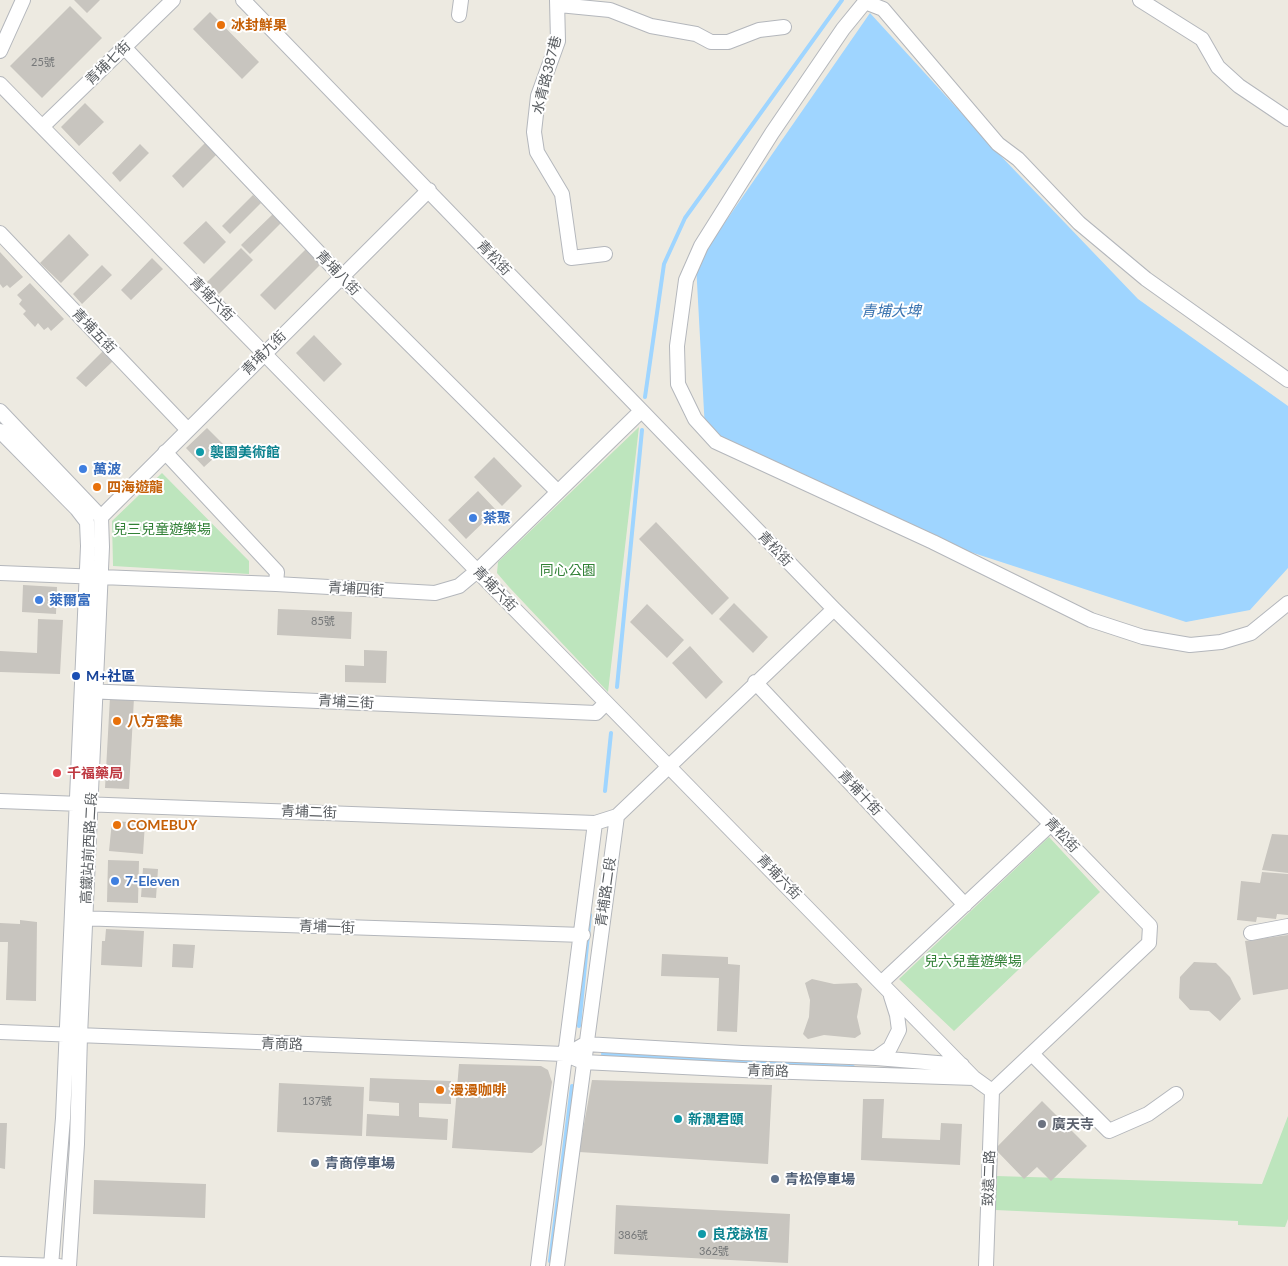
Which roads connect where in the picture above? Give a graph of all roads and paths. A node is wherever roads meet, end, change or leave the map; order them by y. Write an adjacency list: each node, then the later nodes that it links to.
1 (23, 0): 10 (street)
2 (173, 0): 9 (street, 青埔七街)
3 (243, 0): 14 (street, 青松街)
4 (461, 0): 7 (street)
5 (1140, 0): 12 (street)
6 (558, 2): 8 (street); 16 (street, 水青路387巷)
7 (459, 15)
8 (784, 27)
9 (124, 47): 13 (street, 青埔七街); 17 (street, 青埔八街)
10 (0, 51)
11 (0, 84): 13 (street, 青埔六街)
12 (1287, 115)
13 (42, 127): 18 (street, 青埔六街)
14 (429, 190): 17 (street, 青埔九街); 21 (street, 青松街)
15 (0, 233): 22 (street, 青埔五街)
16 (605, 254)
17 (341, 276): 18 (street, 青埔九街); 25 (street, 青埔八街)
18 (266, 353): 22 (street, 青埔九街); 27 (street, 青埔六街)
19 (1288, 380): 31 (street)
20 (0, 411): 26 (street)
21 (641, 411): 25 (street, 青埔四街); 32 (street, 青松街)
22 (187, 430): 24 (street, 青埔九街)
23 (0, 431): 29 (street, 高鐵站前西路二段)
24 (165, 452): 26 (street, 青埔九街); 30 (street)
25 (558, 492): 27 (street, 青埔四街)
26 (101, 517): 29 (street, 高鐵站前西路二段)
27 (477, 571): 30 (street, 青埔四街); 35 (street, 青埔六街)
28 (0, 573): 29 (street, 青埔四街)
29 (94, 577): 30 (street, 青埔四街); 34 (street, 高鐵站前西路二段)
30 (276, 584)
31 (1288, 603)
32 (834, 609): 33 (street); 41 (street, 青松街)
33 (755, 682): 36 (street); 42 (street, 青埔十街)
34 (88, 691): 35 (street, 青埔三街); 38 (street, 高鐵站前西路二段)
35 (606, 703): 36 (street, 青埔六街)
36 (670, 765): 39 (street); 47 (street, 青埔六街)
37 (0, 801): 38 (street, 青埔二街)
38 (84, 804): 40 (street, 青埔二街); 43 (street, 高鐵站前西路二段)
39 (617, 816): 40 (street, 青埔二街); 50 (street, 青埔路二段)
40 (595, 823): 46 (street, 青埔路二段)
41 (1051, 824): 42 (street); 52 (street, 青松街)
42 (965, 905): 47 (street)
43 (78, 918): 46 (street, 青埔一街); 49 (street, 高鐵站前西路二段)
44 (1288, 926): 45 (street)
45 (1251, 933)
46 (582, 936): 51 (street, 青埔路二段)
47 (885, 987): 53 (street); 55 (street, 青埔六街)
48 (0, 1032): 49 (street, 青商路)
49 (73, 1035): 51 (street, 青商路); 60 (street, 高鐵站前西路二段); 61 (street, 高鐵站前西路二段)
50 (585, 1044): 51 (street, 青商路); 53 (street, 青商路); 54 (street, 青埔路二段)
51 (564, 1054): 54 (street, 青商路); 62 (street, 青埔路二段)
52 (1032, 1054): 57 (street, 青松街); 58 (street)
53 (876, 1058): 55 (street, 青商路)
54 (583, 1062): 56 (street, 青商路); 63 (street, 青埔路二段)
55 (962, 1065): 56 (street, 青埔六街)
56 (974, 1078): 57 (street, 青埔六街)
57 (992, 1091): 64 (street, 致遠二路)
58 (1176, 1094)
59 (0, 1264): 60 (street)
60 (56, 1266)
61 (69, 1266)
62 (538, 1266)
63 (557, 1266)
64 (986, 1266)

